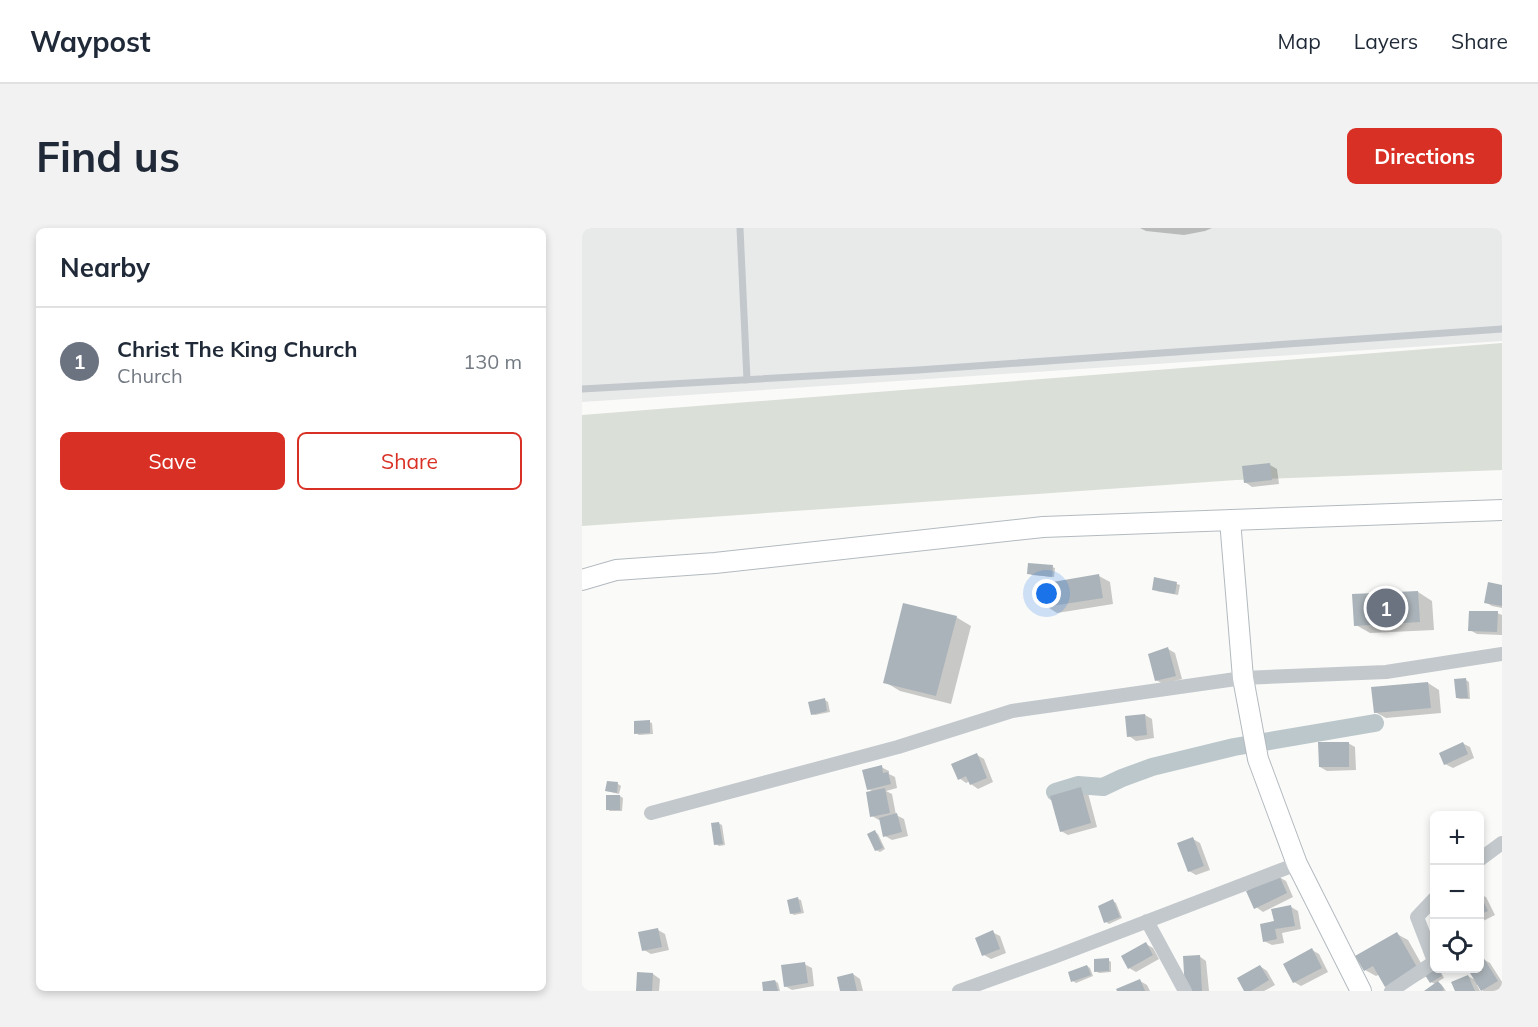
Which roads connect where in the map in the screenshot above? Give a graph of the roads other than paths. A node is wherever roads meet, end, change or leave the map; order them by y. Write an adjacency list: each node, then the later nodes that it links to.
1 (740, 228): 3 (lane)
2 (1502, 329): 3 (lane)
3 (747, 380): 4 (lane)
4 (582, 389)
5 (1502, 510): 6 (main road)
6 (1230, 520): 7 (main road); 9 (main road)
7 (582, 580)
8 (1502, 654): 9 (street)
9 (1243, 678): 10 (street); 13 (main road)
10 (651, 813)
11 (1502, 843): 12 (street)
12 (1484, 856)
13 (1297, 864): 15 (street); 20 (main road)
14 (1430, 903): 16 (street)
15 (1147, 921): 18 (street); 19 (street)
16 (1430, 951)
17 (1430, 964): 21 (street)
18 (959, 991)
19 (1185, 991)
20 (1361, 991)
21 (1391, 991)

